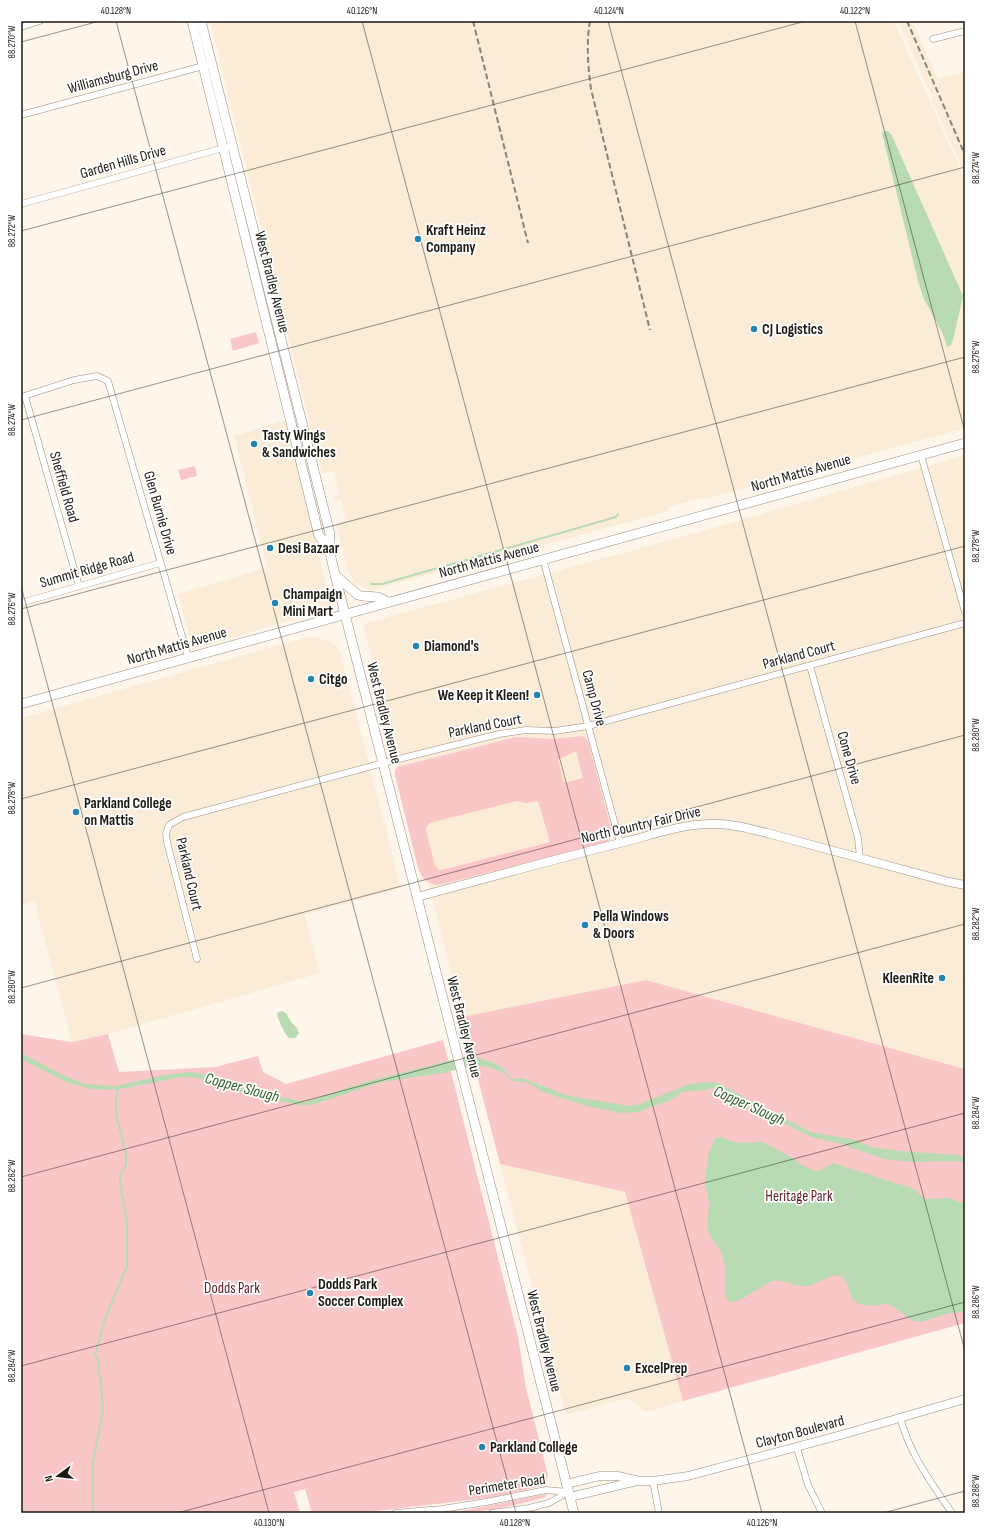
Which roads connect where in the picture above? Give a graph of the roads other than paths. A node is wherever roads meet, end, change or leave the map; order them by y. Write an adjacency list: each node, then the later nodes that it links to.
1 (40, 21): 4 (street)
2 (192, 21): 7 (main road, West Bradley Avenue)
3 (201, 21): 7 (main road, West Bradley Avenue)
4 (21, 26)
5 (965, 31): 6 (street)
6 (933, 39)
7 (208, 65): 8 (street, Williamsburg Drive); 9 (main road, West Bradley Avenue)
8 (21, 115)
9 (228, 147): 10 (street, Garden Hills Drive); 16 (main road, West Bradley Avenue)
10 (21, 204)
11 (23, 396): 15 (street, Glen Burnie Drive); 17 (street, Sheffield Road)
12 (965, 443): 13 (main road, North Mattis Avenue)
13 (921, 455): 14 (main road, North Mattis Avenue); 20 (street)
14 (543, 560): 18 (main road, North Mattis Avenue); 26 (street, Camp Drive)
15 (160, 563): 17 (street, Summit Ridge Road); 23 (street, Glen Burnie Drive)
16 (335, 575): 18 (main road); 21 (main road, West Bradley Avenue)
17 (79, 586): 19 (street, Summit Ridge Road)
18 (388, 602): 21 (main road, North Mattis Avenue)
19 (21, 603)
20 (965, 612)
21 (345, 614): 23 (main road, North Mattis Avenue); 27 (main road, West Bradley Avenue)
22 (965, 623): 24 (street, Parkland Court)
23 (188, 657): 25 (main road, North Mattis Avenue)
24 (810, 666): 26 (street, Parkland Court); 29 (street, Cone Drive)
25 (21, 704)
26 (588, 726): 27 (street, Parkland Court); 28 (street, Camp Drive)
27 (382, 763): 31 (main road, West Bradley Avenue); 32 (street, Parkland Court)
28 (620, 843): 29 (street, North Country Fair Drive); 31 (street, North Country Fair Drive)
29 (860, 858): 30 (street, North Country Fair Drive)
30 (965, 885)
31 (417, 897): 38 (main road, West Bradley Avenue)
32 (197, 959)
33 (965, 1399): 34 (street, Clayton Boulevard)
34 (900, 1417): 35 (street, Clayton Boulevard); 46 (street)
35 (797, 1448): 37 (street, Clayton Boulevard); 45 (street)
36 (640, 1481): 37 (street, Clayton Boulevard); 38 (street, Clayton Boulevard); 38 (street, Clayton Boulevard)
37 (653, 1481): 44 (street)
38 (568, 1491): 39 (street, Perimeter Road); 40 (street, Perimeter Road); 43 (main road, West Bradley Avenue)
39 (443, 1511): 41 (street, Perimeter Road)
40 (502, 1512): 42 (street, Perimeter Road)
41 (395, 1513)
42 (492, 1513)
43 (574, 1513)
44 (659, 1513)
45 (822, 1513)
46 (952, 1513)

